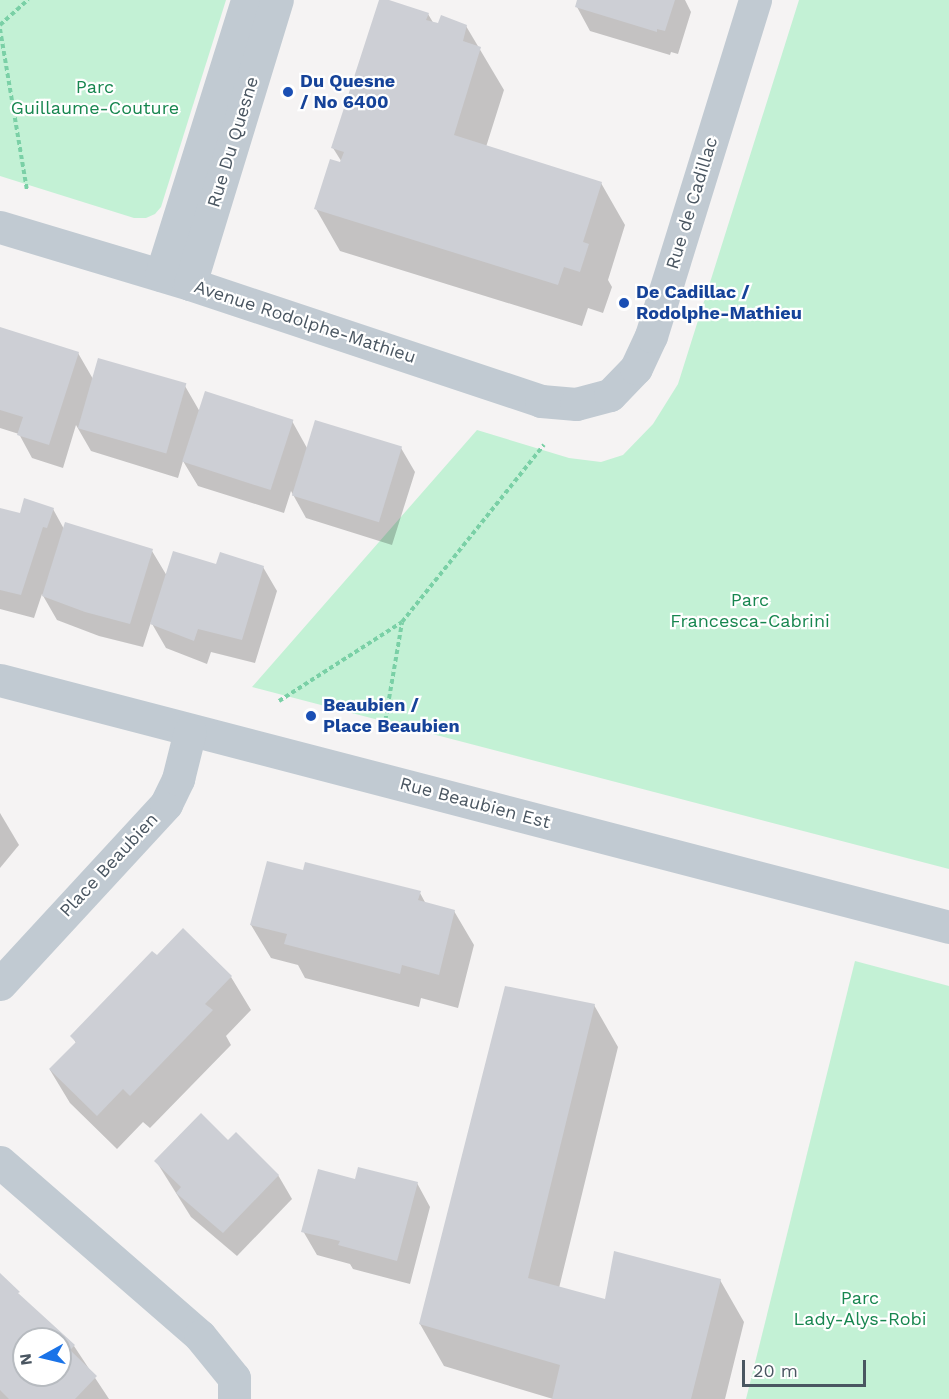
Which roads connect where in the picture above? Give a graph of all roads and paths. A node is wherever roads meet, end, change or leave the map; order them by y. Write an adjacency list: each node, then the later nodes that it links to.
1 (28, 0): 5 (path)
2 (246, 0): 9 (street)
3 (277, 0): 9 (street, Rue Du Quesne)
4 (755, 0): 10 (street, Rue de Cadillac)
5 (0, 25)
6 (0, 29): 7 (path)
7 (27, 190)
8 (0, 227): 9 (street, Avenue Rodolphe-Mathieu)
9 (175, 280): 10 (street, Avenue Rodolphe-Mathieu)
10 (610, 395)
11 (544, 445): 12 (path)
12 (402, 622): 14 (path); 15 (path)
13 (0, 680): 16 (street, Rue Beaubien Est)
14 (279, 700)
15 (384, 728)
16 (190, 731): 17 (street, Rue Beaubien Est); 18 (street, Place Beaubien)
17 (949, 927)
18 (0, 984)
19 (0, 1162): 20 (street)
20 (234, 1399)

